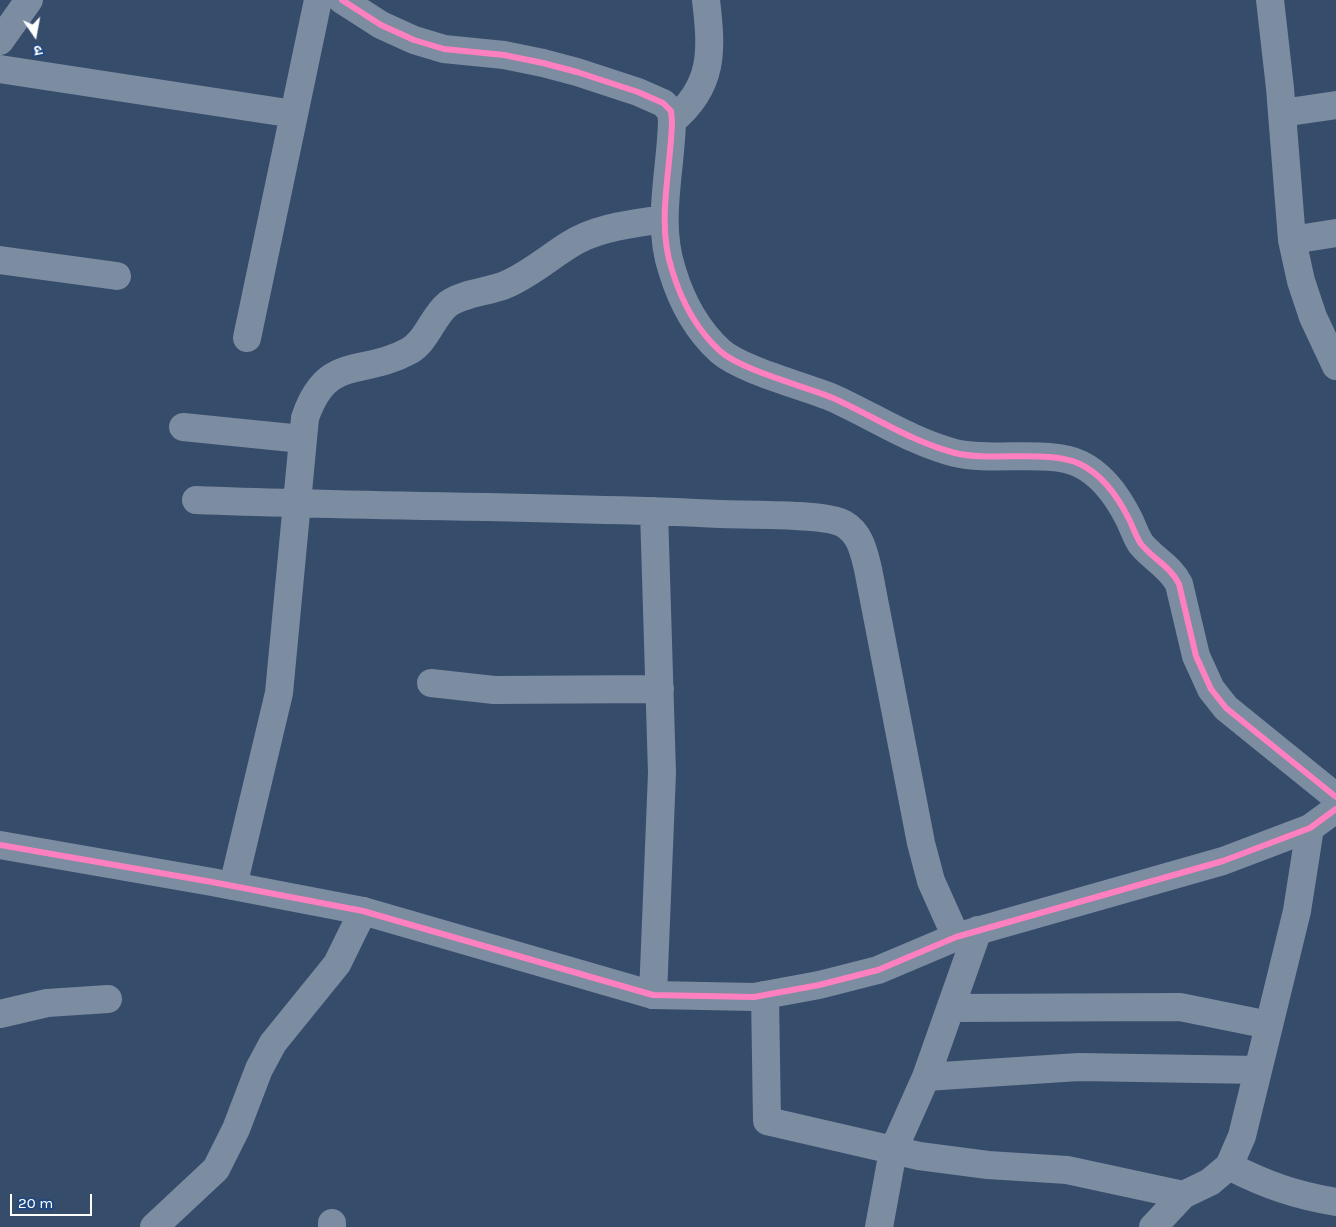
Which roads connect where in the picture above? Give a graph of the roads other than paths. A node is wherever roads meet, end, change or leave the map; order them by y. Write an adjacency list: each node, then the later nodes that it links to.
1 (29, 0): 6 (street)
2 (318, 0): 10 (street)
3 (342, 0): 11 (street)
4 (706, 0): 11 (street)
5 (1270, 0): 9 (street)
6 (0, 42)
7 (0, 69): 10 (street)
8 (1336, 105): 9 (street)
9 (1282, 113): 14 (street)
10 (294, 114): 17 (street)
11 (672, 122): 12 (street)
12 (664, 219): 20 (street); 26 (street)
13 (1336, 233): 14 (street)
14 (1292, 240): 18 (street)
15 (0, 260): 16 (street)
16 (117, 276)
17 (247, 338)
18 (1336, 366)
19 (183, 427): 20 (street)
20 (302, 439): 22 (street)
21 (196, 500): 22 (street)
22 (295, 504): 23 (street); 30 (street)
23 (654, 511): 25 (street); 32 (street)
24 (430, 683): 25 (street)
25 (660, 688): 33 (street)
26 (1336, 797)
27 (1336, 809): 28 (street)
28 (1310, 828): 32 (street); 38 (street)
29 (0, 845): 30 (street)
30 (233, 886): 31 (street)
31 (363, 911): 33 (street); 45 (street)
32 (967, 933): 34 (street); 36 (street)
33 (652, 995): 34 (street)
34 (765, 995): 41 (street)
35 (108, 999): 37 (street)
36 (951, 1008): 38 (street); 40 (street)
37 (0, 1014)
38 (1269, 1025): 39 (street)
39 (1258, 1070): 40 (street); 42 (street)
40 (926, 1077): 41 (street)
41 (893, 1151): 43 (street); 46 (street)
42 (1229, 1166): 43 (street); 44 (street)
43 (1183, 1195): 47 (street)
44 (1336, 1202)
45 (154, 1227)
46 (879, 1227)
47 (1153, 1227)

